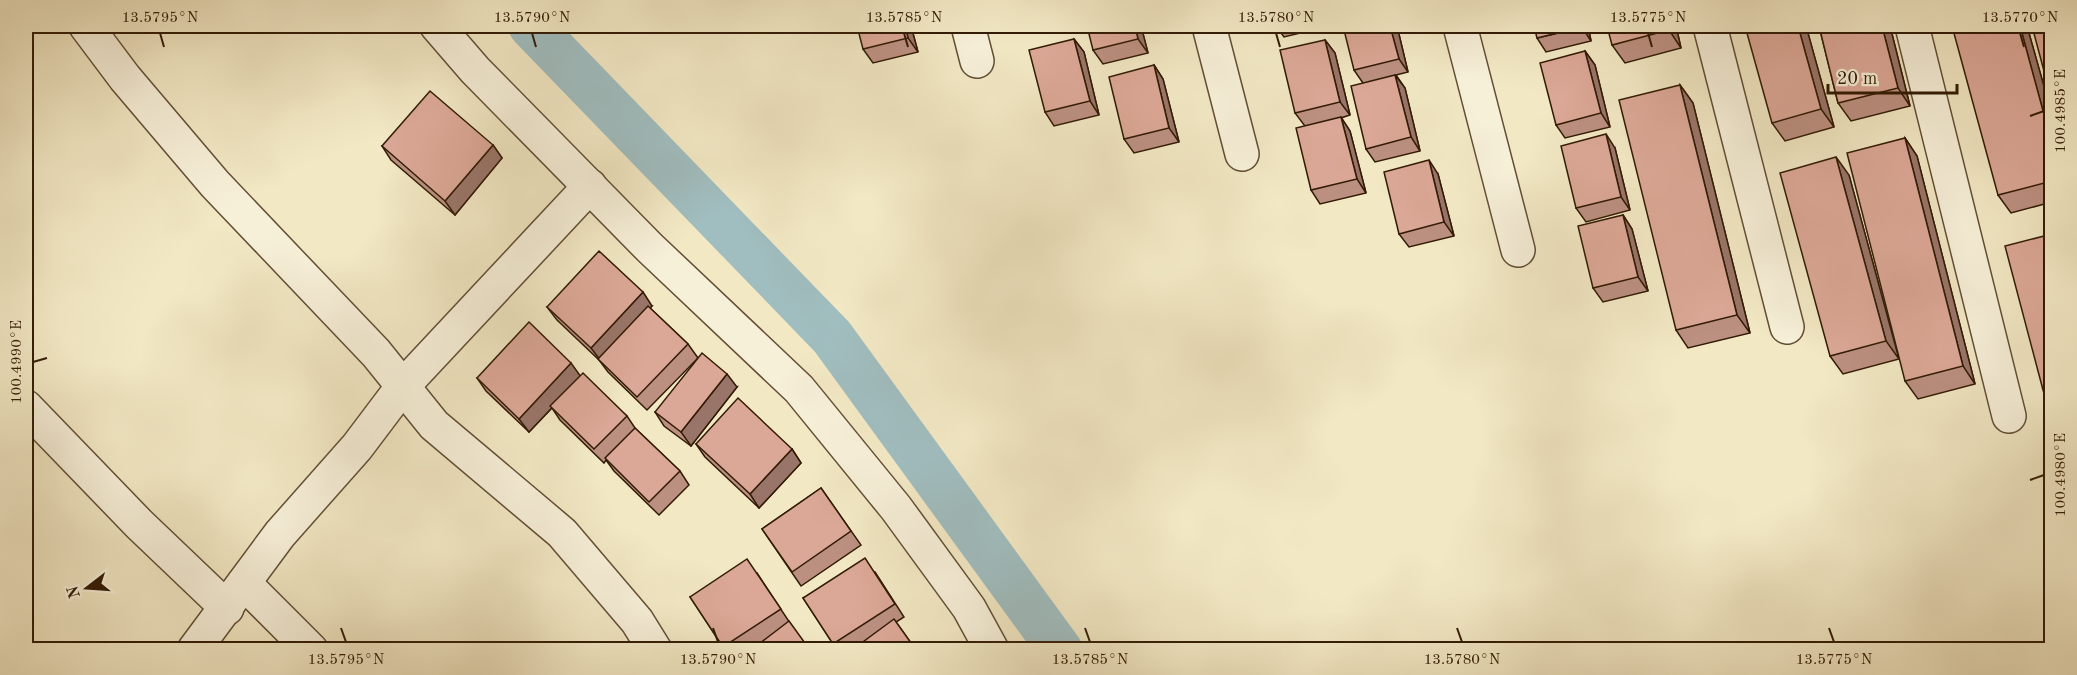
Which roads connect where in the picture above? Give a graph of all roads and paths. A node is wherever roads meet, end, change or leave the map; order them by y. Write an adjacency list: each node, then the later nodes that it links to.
1 (86, 26): 13 (street)
2 (437, 26): 10 (street)
3 (968, 26): 8 (street)
4 (1209, 26): 9 (street)
5 (1460, 26): 11 (street)
6 (1710, 26): 12 (street)
7 (1912, 26): 15 (street)
8 (977, 61)
9 (1242, 154)
10 (590, 186): 13 (street); 20 (street)
11 (1518, 250)
12 (1787, 327)
13 (403, 386): 16 (street); 19 (street)
14 (26, 407): 16 (street)
15 (2009, 416)
16 (236, 596): 17 (street); 18 (street)
17 (194, 650)
18 (311, 650)
19 (655, 650)
20 (992, 650)

